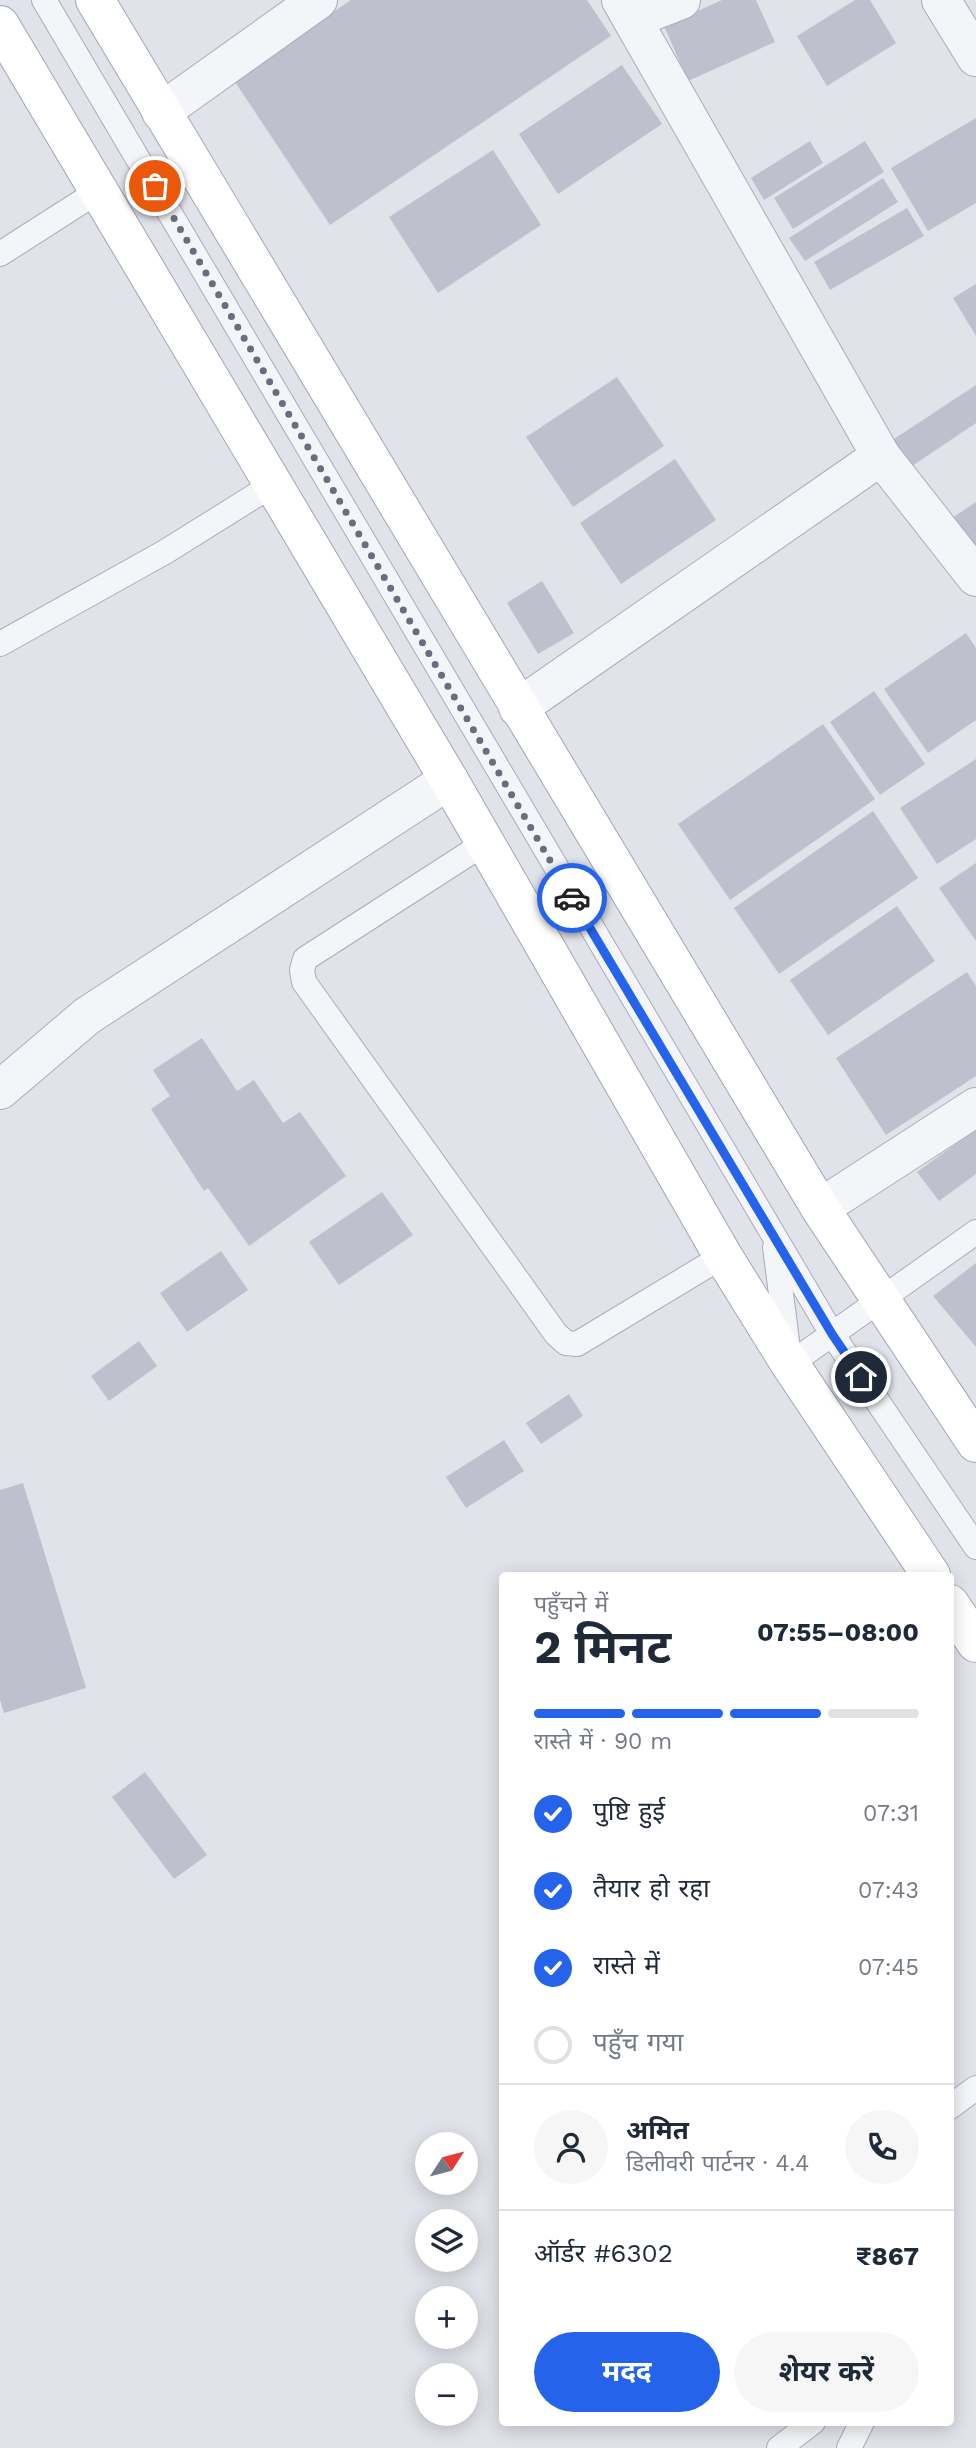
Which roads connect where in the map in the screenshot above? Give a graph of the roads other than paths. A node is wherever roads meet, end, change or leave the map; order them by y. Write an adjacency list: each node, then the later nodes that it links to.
1 (44, 0): 23 (lane)
2 (96, 0): 9 (main road)
3 (318, 0): 9 (street)
4 (681, 0): 6 (street)
5 (941, 0): 8 (street)
6 (626, 10): 12 (street)
7 (0, 25): 10 (main road)
8 (976, 57)
9 (161, 112): 16 (main road)
10 (100, 190): 11 (lane); 13 (main road)
11 (0, 254)
12 (881, 457): 14 (street); 16 (street)
13 (274, 484): 15 (lane); 17 (main road)
14 (976, 577)
15 (0, 644)
16 (519, 708): 21 (main road)
17 (449, 780): 18 (main road); 19 (street)
18 (485, 843): 24 (main road); 24 (lane)
19 (0, 1090)
20 (976, 1107): 21 (street)
21 (820, 1208): 25 (main road)
22 (976, 1232): 25 (lane)
23 (773, 1236): 26 (lane); 27 (lane)
24 (723, 1256): 27 (main road)
25 (882, 1299): 26 (lane); 28 (main road)
26 (832, 1334): 27 (lane); 29 (lane)
27 (790, 1364): 30 (main road)
28 (976, 1443)
29 (976, 1547)
30 (929, 1572)
31 (954, 1610): 32 (main road)
32 (976, 1643)
33 (976, 2088): 34 (lane)
34 (954, 2104)
35 (808, 2426): 37 (lane)
36 (860, 2426): 38 (lane)
37 (779, 2448)
38 (849, 2448)

